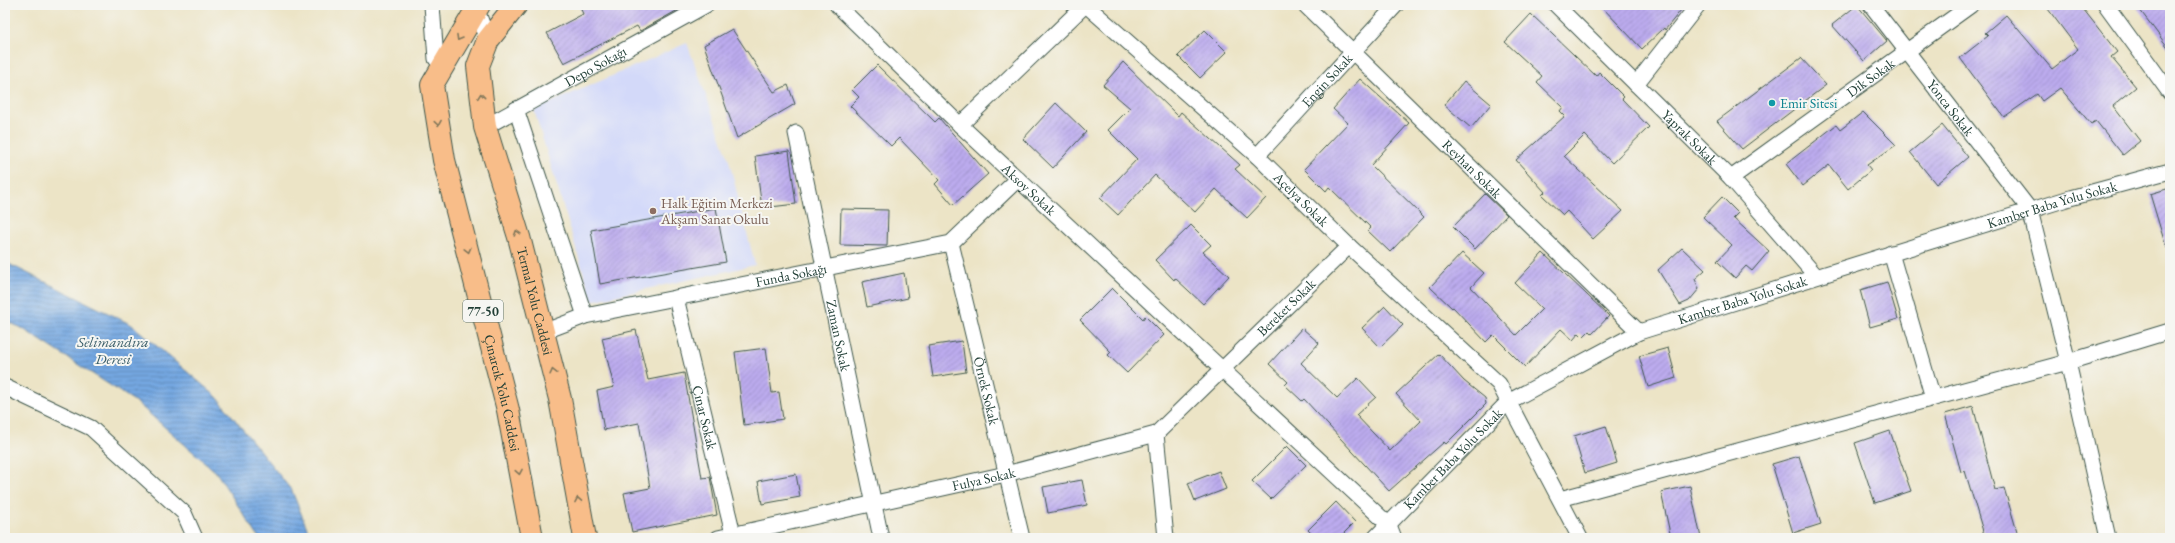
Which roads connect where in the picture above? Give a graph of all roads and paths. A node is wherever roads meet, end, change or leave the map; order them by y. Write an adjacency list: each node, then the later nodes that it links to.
1 (432, 5): 17 (street)
2 (516, 5): 14 (main road)
3 (706, 5): 20 (street, Depo Sokağı)
4 (837, 5): 21 (street, Aksoy Sokak)
5 (1085, 5): 21 (street); 24 (street, Açelya Sokak)
6 (1305, 5): 16 (street, Reyhan Sokak)
7 (1396, 5): 16 (street, Engin Sokak)
8 (1556, 5): 18 (street, Yaprak Sokak)
9 (1698, 5): 18 (street)
10 (1871, 5): 15 (street, Yonca Sokak)
11 (1971, 5): 15 (street, Dik Sokak)
12 (2106, 5): 19 (street)
13 (477, 6): 14 (street, 77-50); 51 (main road, Çınarcık Yolu Caddesi / 77-50, one-way to 51)
14 (488, 40): 22 (main road, Termal Yolu Caddesi, one-way to 14)
15 (1907, 51): 26 (street, Dik Sokak); 28 (street, Yonca Sokak)
16 (1352, 52): 24 (street, Engin Sokak); 38 (street, Reyhan Sokak)
17 (436, 59)
18 (1636, 84): 26 (street, Yaprak Sokak)
19 (2170, 93)
20 (516, 109): 22 (street, Depo Sokağı); 35 (street)
21 (960, 125): 27 (street, Aksoy Sokak)
22 (484, 127): 37 (main road, Termal Yolu Caddesi, one-way to 22)
23 (796, 133): 32 (street, Zaman Sokak)
24 (1257, 156): 30 (street, Açelya Sokak)
25 (2170, 171): 28 (street, Kamber Baba Yolu Sokak)
26 (1731, 178): 33 (street, Yaprak Sokak)
27 (1018, 179): 29 (street); 40 (street, Aksoy Sokak)
28 (2030, 210): 31 (street, Kamber Baba Yolu Sokak); 39 (street)
29 (951, 243): 32 (street, Funda Sokağı); 45 (street, Örnek Sokak)
30 (1349, 246): 40 (street, Bereket Sokak); 43 (street, Açelya Sokak)
31 (1891, 253): 33 (street, Kamber Baba Yolu Sokak); 42 (street)
32 (824, 268): 34 (street, Funda Sokağı); 47 (street, Zaman Sokak)
33 (1816, 276): 38 (street, Kamber Baba Yolu Sokak)
34 (676, 298): 35 (street, Funda Sokağı); 49 (street, Çınar Sokak)
35 (585, 316): 37 (street, Funda Sokağı)
36 (2170, 331): 39 (street)
37 (543, 332): 52 (main road, Termal Yolu Caddesi, one-way to 37)
38 (1639, 332): 43 (street, Kamber Baba Yolu Sokak)
39 (2068, 362): 42 (street); 59 (street)
40 (1224, 370): 44 (street, Fulya Sokak); 48 (street, Aksoy Sokak)
41 (5, 387): 50 (street)
42 (1933, 398): 46 (street)
43 (1508, 402): 46 (street, Açelya Sokak); 48 (street, Kamber Baba Yolu Sokak)
44 (1156, 434): 45 (street, Fulya Sokak); 56 (street)
45 (1006, 474): 47 (street, Fulya Sokak); 55 (street, Örnek Sokak)
46 (1560, 499): 58 (street, Açelya Sokak)
47 (872, 504): 49 (street, Fulya Sokak); 54 (street, Zaman Sokak)
48 (1391, 532): 57 (street, Kamber Baba Yolu Sokak)
49 (734, 536): 53 (street, Fulya Sokak)
50 (194, 538)
51 (532, 538)
52 (585, 538)
53 (718, 538)
54 (881, 538)
55 (1022, 538)
56 (1166, 538)
57 (1375, 538)
58 (1580, 538)
59 (2108, 538)

